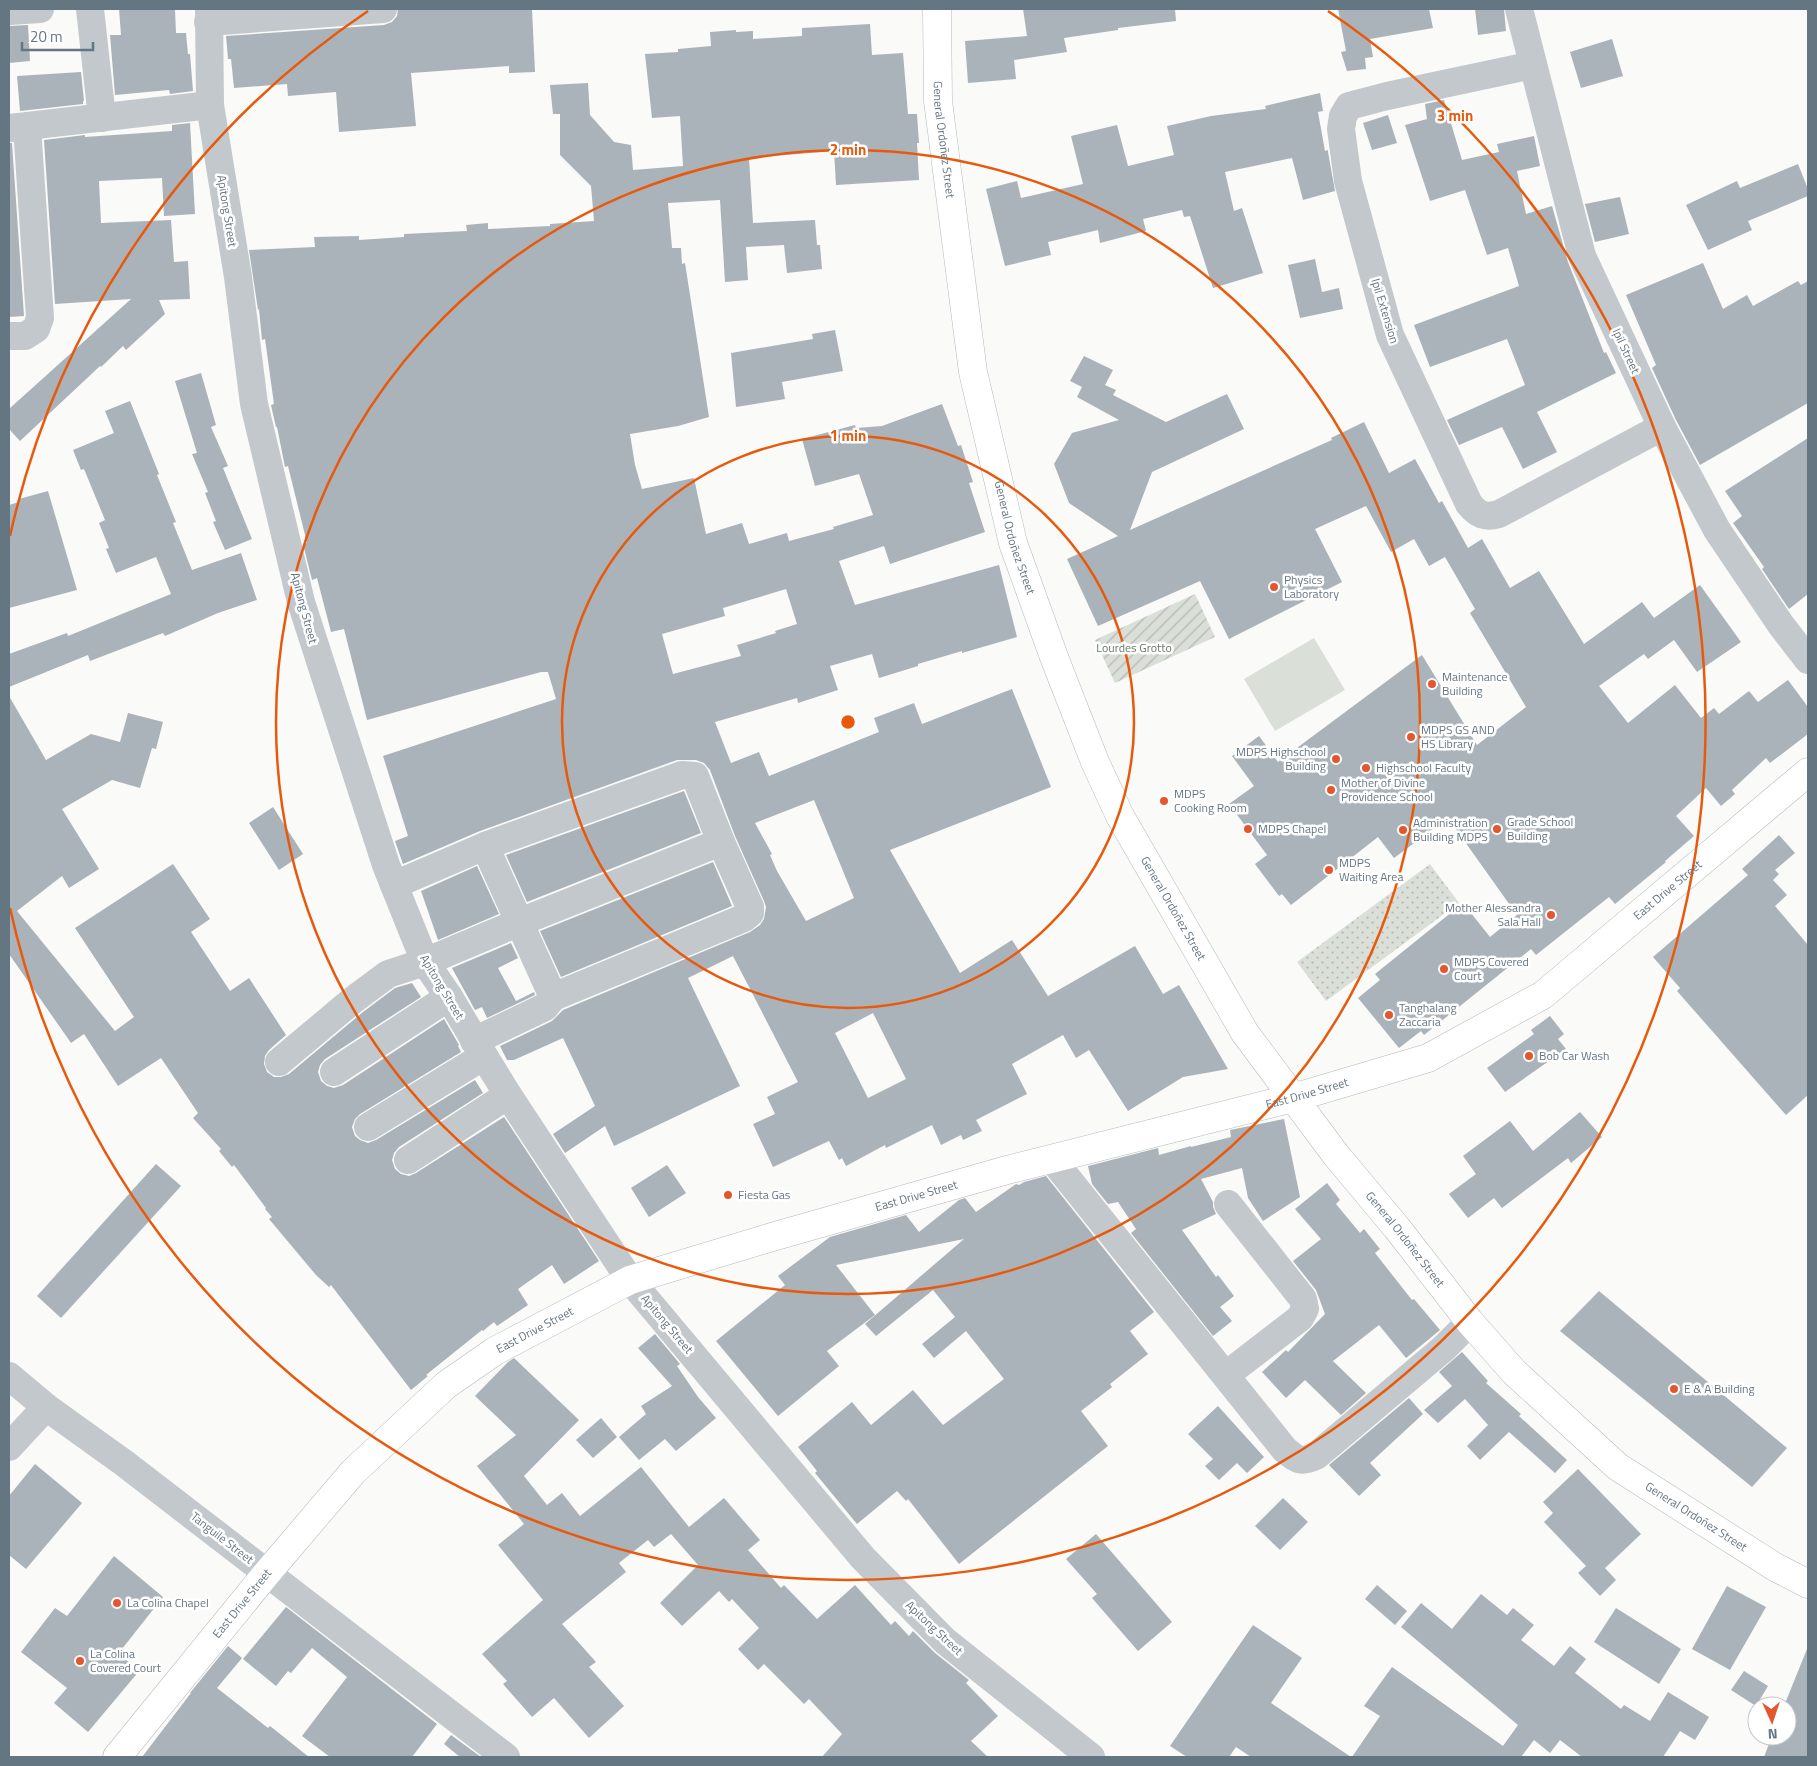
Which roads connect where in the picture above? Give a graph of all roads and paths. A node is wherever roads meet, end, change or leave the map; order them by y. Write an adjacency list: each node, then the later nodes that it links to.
1 (40, 9): 6 (street)
2 (90, 9): 10 (street)
3 (383, 9): 7 (street)
4 (937, 9): 27 (street, General Ordoñez Street)
5 (1519, 9): 8 (street, Ipil Street)
6 (9, 10)
7 (208, 15): 9 (street, Apitong Street)
8 (1533, 64): 13 (street, Ipil Street); 13 (street, Ipil Extension)
9 (210, 105): 10 (street); 18 (street, Apitong Street)
10 (102, 118): 11 (street)
11 (18, 128): 12 (street)
12 (9, 336)
13 (1662, 427): 14 (street, Ipil Street)
14 (1808, 660)
15 (1808, 772): 27 (street, East Drive Street)
16 (721, 842): 17 (street); 19 (street); 22 (street)
17 (485, 846): 18 (street); 19 (street)
18 (394, 885): 20 (street, Apitong Street)
19 (520, 922): 20 (street); 22 (street)
20 (425, 962): 21 (street, Apitong Street); 24 (street)
21 (449, 997): 23 (street, Apitong Street); 25 (street)
22 (553, 997): 23 (street)
23 (479, 1049): 26 (street, Apitong Street); 28 (street)
24 (279, 1062)
25 (334, 1072)
26 (508, 1095): 30 (street); 32 (street, Apitong Street)
27 (1293, 1098): 29 (street, East Drive Street); 33 (street, General Ordoñez Street)
28 (368, 1127)
29 (1052, 1159): 32 (street, East Drive Street); 34 (street)
30 (408, 1160)
31 (1228, 1204): 34 (street)
32 (630, 1280): 39 (street, East Drive Street); 43 (street, Apitong Street)
33 (1470, 1322): 34 (street); 40 (street, General Ordoñez Street)
34 (1226, 1375)
35 (9, 1376): 36 (street, Tanguile Street)
36 (40, 1403): 37 (street); 38 (street); 39 (street, Tanguile Street)
37 (9, 1432)
38 (9, 1447)
39 (267, 1573): 41 (street, East Drive Street); 42 (street, Tanguile Street)
40 (1808, 1584)
41 (117, 1757)
42 (506, 1757)
43 (1090, 1757)

